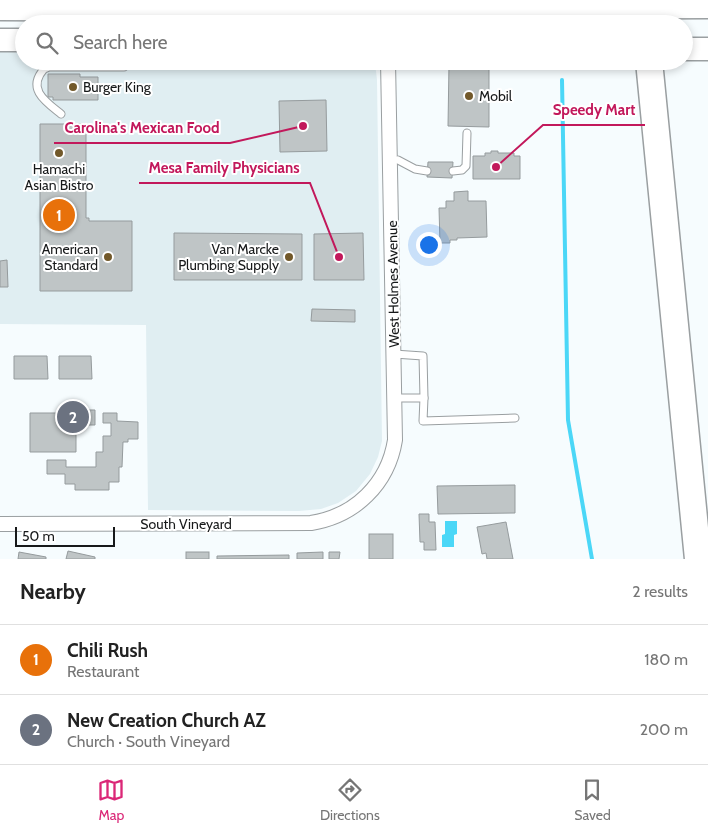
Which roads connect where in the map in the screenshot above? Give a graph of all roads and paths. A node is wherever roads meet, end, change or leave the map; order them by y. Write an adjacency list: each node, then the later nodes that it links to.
1 (700, 7): 3 (main road)
2 (0, 9): 4 (main road)
3 (650, 10): 6 (main road)
4 (125, 11): 5 (main road)
5 (300, 15)
6 (410, 15)
7 (0, 40): 8 (main road)
8 (15, 40)
9 (43, 70): 12 (lane)
10 (388, 70): 17 (street, West Holmes Avenue)
11 (650, 70): 23 (highway)
12 (61, 114)
13 (467, 133): 16 (lane)
14 (398, 160): 15 (lane)
15 (427, 171)
16 (452, 171)
17 (394, 354): 18 (street, West Holmes Avenue); 19 (lane)
18 (394, 398): 19 (lane); 21 (street, West Holmes Avenue)
19 (424, 398): 20 (lane)
20 (515, 418)
21 (365, 499): 22 (street, South Vineyard)
22 (0, 524)
23 (698, 559)

